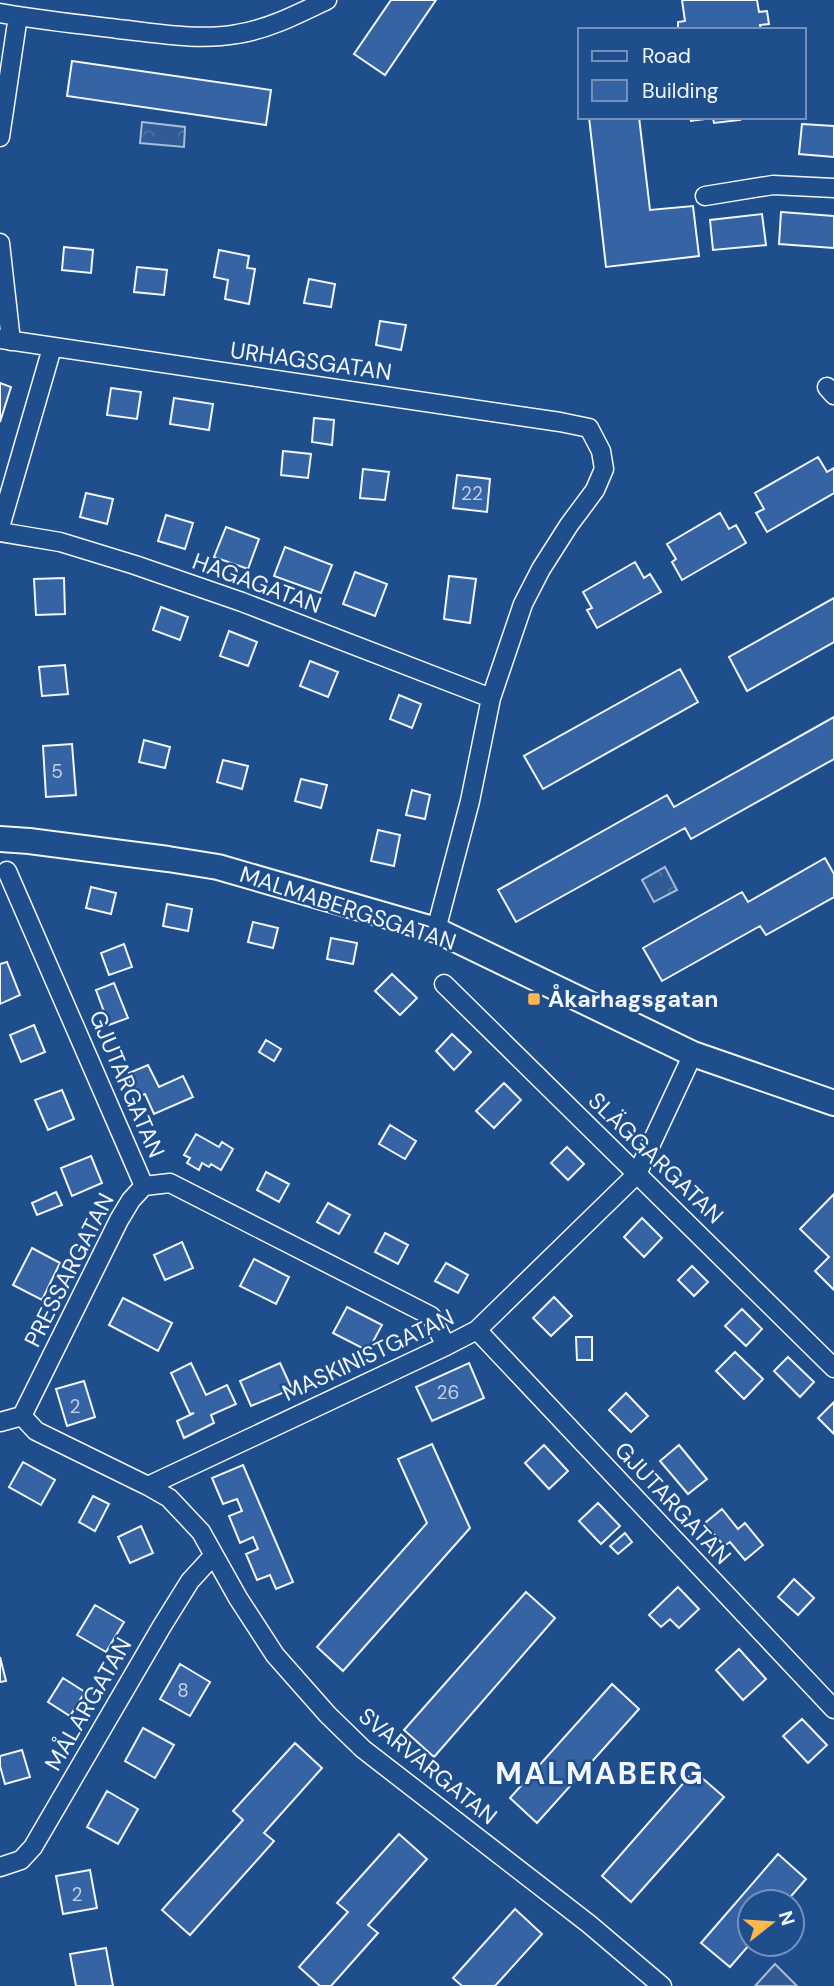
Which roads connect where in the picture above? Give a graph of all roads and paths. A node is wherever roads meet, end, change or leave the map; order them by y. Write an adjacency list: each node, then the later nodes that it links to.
1 (327, 0): 2 (street)
2 (9, 15): 3 (street)
3 (0, 138)
4 (834, 188): 5 (street)
5 (705, 196)
6 (0, 243): 7 (street)
7 (6, 340): 8 (street, URHAGSGATAN)
8 (52, 348): 9 (street); 10 (street, URHAGSGATAN)
9 (0, 529): 10 (street, HAGAGATAN)
10 (491, 698): 13 (street)
11 (0, 839): 13 (main road, MALMABERGSGATAN)
12 (8, 871): 18 (street, GJUTARGATAN)
13 (436, 930): 15 (main road, MALMABERGSGATAN)
14 (444, 984): 17 (street, SLÄGGARGATAN)
15 (694, 1054): 16 (main road, MALMABERGSGATAN); 17 (street, MASKINISTGATAN)
16 (834, 1102)
17 (637, 1174): 19 (street, MASKINISTGATAN); 21 (street, SLÄGGARGATAN)
18 (144, 1186): 20 (street, GJUTARGATAN); 22 (street, PRESSARGATAN)
19 (477, 1330): 20 (street, MASKINISTGATAN); 26 (street, GJUTARGATAN)
20 (446, 1346): 24 (street, MASKINISTGATAN)
21 (834, 1368)
22 (22, 1416): 23 (street); 24 (street)
23 (0, 1422)
24 (148, 1486): 25 (street, SVARVARGATAN)
25 (213, 1556): 27 (street, MÅLARGATAN); 28 (street, SVARVARGATAN)
26 (834, 1709)
27 (0, 1867)
28 (662, 1986)

